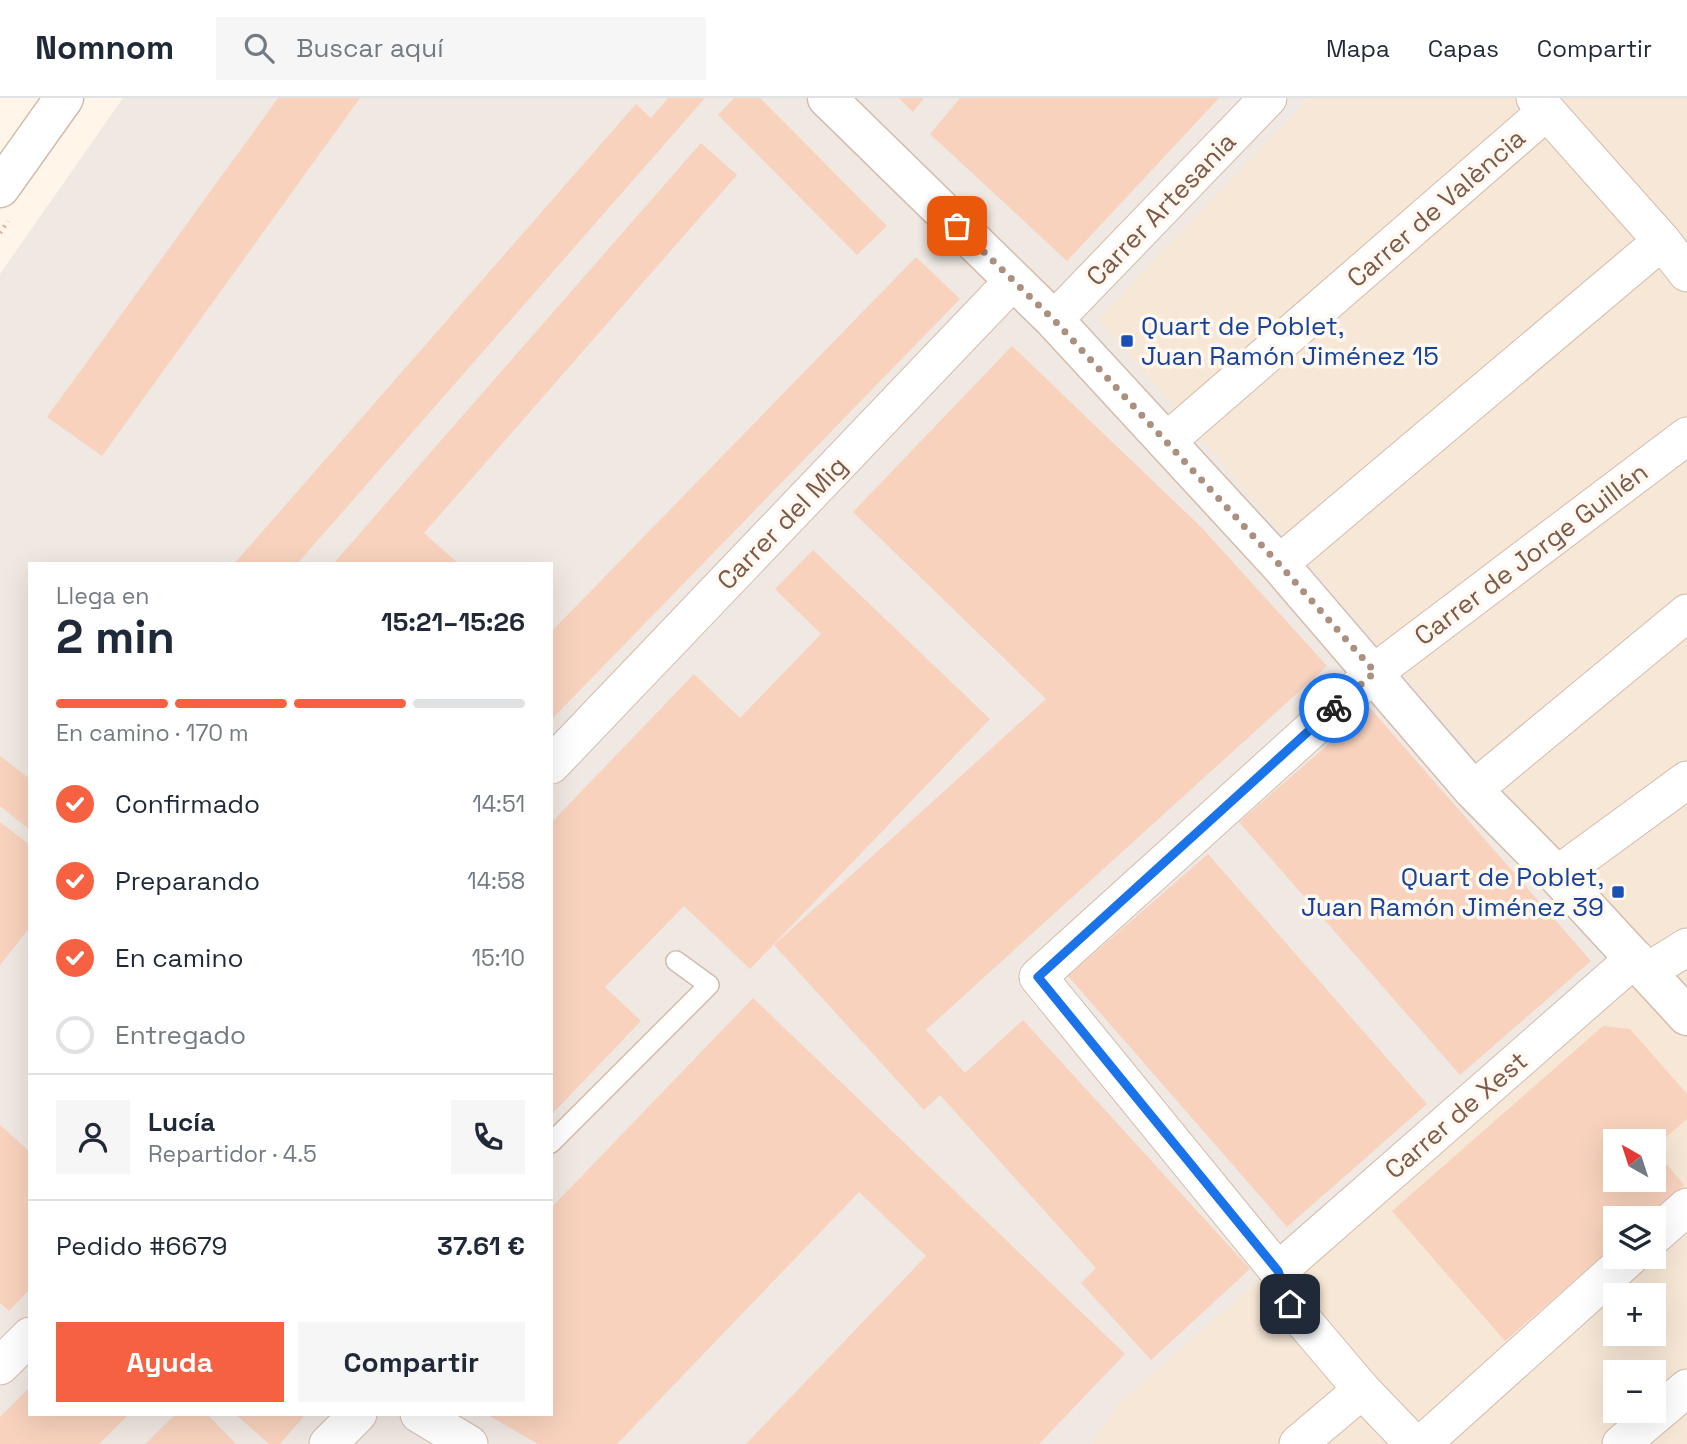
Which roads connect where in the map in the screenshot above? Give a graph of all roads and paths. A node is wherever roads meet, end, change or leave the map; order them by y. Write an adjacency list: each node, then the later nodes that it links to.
1 (64, 98): 5 (street)
2 (827, 98): 8 (street)
3 (1268, 98): 9 (street, Carrer Artesania)
4 (1541, 105): 6 (street); 11 (street, Carrer de València)
5 (0, 188)
6 (1662, 241): 7 (street); 12 (street)
7 (1687, 273)
8 (1013, 281): 9 (street); 15 (street, Carrer del Mig)
9 (1054, 320): 11 (street)
10 (1687, 436): 14 (street, Carrer de Jorge Guillén)
11 (1166, 442): 12 (street)
12 (1279, 564): 14 (street)
13 (1687, 613): 17 (street)
14 (1375, 672): 17 (street); 27 (street, Carrer de Jorge Guillén)
15 (553, 763)
16 (1687, 780): 18 (street)
17 (1473, 789): 18 (street)
18 (1557, 875): 21 (street)
19 (1687, 947): 21 (street, Carrer de Xest)
20 (676, 961): 23 (lane)
21 (1641, 965): 22 (street); 27 (street, Carrer de Xest)
22 (1687, 1016)
23 (553, 1141)
24 (1687, 1207): 25 (street)
25 (1666, 1225)
26 (1617, 1269): 38 (street)
27 (1278, 1271): 31 (street)
28 (28, 1338): 29 (street)
29 (0, 1366)
30 (1687, 1388): 39 (street)
31 (1362, 1390): 36 (street); 37 (street)
32 (356, 1416): 34 (street)
33 (422, 1416): 35 (street)
34 (328, 1444)
35 (469, 1444)
36 (1298, 1444)
37 (1414, 1444)
38 (1422, 1444)
39 (1621, 1444)

